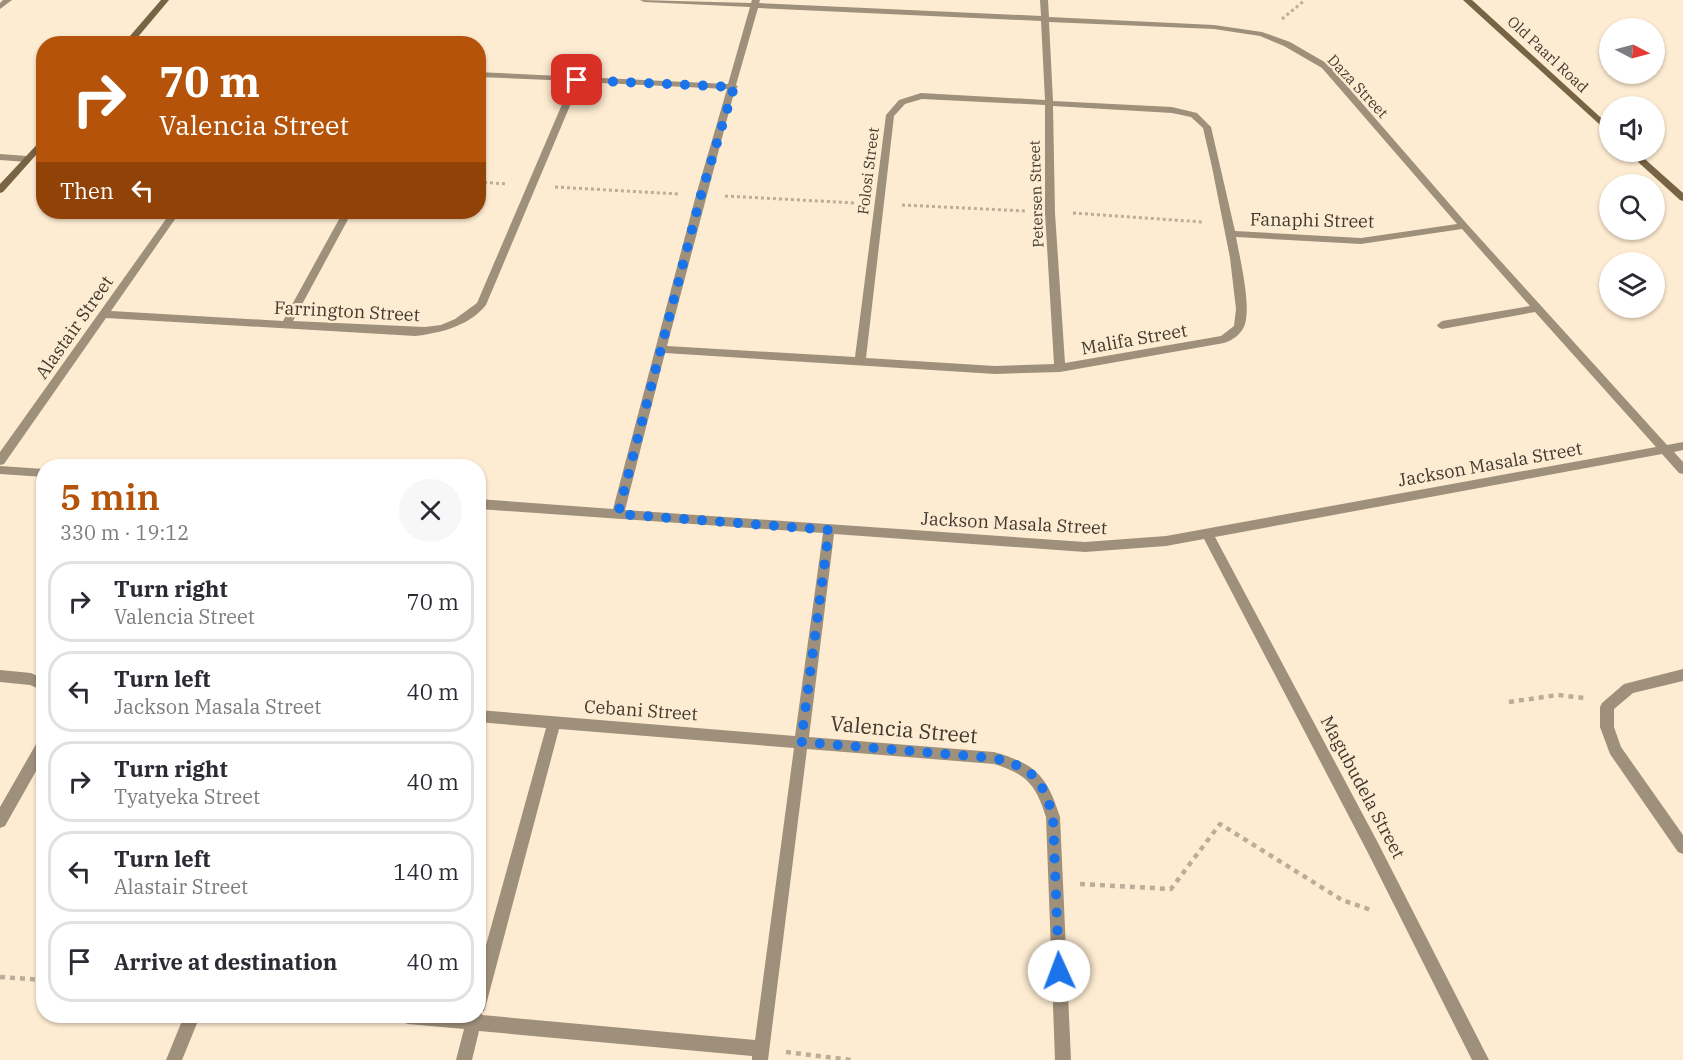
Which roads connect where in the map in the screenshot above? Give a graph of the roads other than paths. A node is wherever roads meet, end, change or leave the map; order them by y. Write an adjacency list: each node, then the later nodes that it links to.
1 (8, 0): 8 (street)
2 (165, 0): 11 (main road)
3 (644, 0): 7 (street, Daza Street)
4 (896, 0): 9 (street)
5 (1044, 0): 10 (street, Petersen Street)
6 (1467, 0): 16 (main road, Old Paarl Road)
7 (756, 3): 9 (street, Daza Street); 14 (street)
8 (0, 8)
9 (895, 12): 10 (street, Daza Street)
10 (1046, 19): 15 (street, Petersen Street); 25 (street, Daza Street)
11 (134, 36)
12 (486, 74): 13 (street)
13 (577, 80): 14 (street); 29 (street, Farrington Street)
14 (734, 87): 31 (street)
15 (1049, 103): 26 (street, Malifa Street); 32 (street, Folosi Street); 33 (street, Petersen Street)
16 (1599, 121)
17 (36, 149): 19 (main road)
18 (0, 158): 19 (street)
19 (27, 159): 21 (main road)
20 (1643, 162): 22 (main road)
21 (0, 190)
22 (1683, 198)
23 (170, 219): 28 (street, Alastair Street)
24 (344, 219): 29 (street)
25 (1464, 226): 26 (street, Fanaphi Street); 27 (street, Daza Street)
26 (1229, 229): 33 (street, Malifa Street)
27 (1537, 308): 30 (street); 35 (street, Daza Street)
28 (104, 314): 29 (street, Farrington Street); 36 (street, Alastair Street)
29 (286, 325)
30 (1442, 325)
31 (662, 349): 32 (street, Malifa Street); 41 (street)
32 (860, 361): 33 (street, Malifa Street)
33 (1060, 369)
34 (1683, 446): 35 (street, Jackson Masala Street)
35 (1665, 450): 38 (street, Daza Street); 43 (street, Jackson Masala Street)
36 (0, 461)
37 (0, 470): 39 (street)
38 (1683, 470)
39 (36, 472)
40 (486, 505): 41 (street, Jackson Masala Street)
41 (618, 514): 42 (street, Jackson Masala Street)
42 (829, 530): 43 (street, Jackson Masala Street); 49 (street, Valencia Street)
43 (1207, 534): 61 (street, Magubudela Street)
44 (1683, 675): 52 (street)
45 (0, 676): 46 (street)
46 (36, 681)
47 (486, 717): 48 (street, Cebani Street)
48 (554, 723): 49 (street, Cebani Street); 53 (street)
49 (801, 742): 57 (street, Valencia Street); 60 (street, Valencia Street)
50 (36, 757): 51 (street)
51 (0, 821)
52 (1683, 847)
53 (486, 975)
54 (486, 1020): 57 (street)
55 (189, 1023): 58 (street)
56 (474, 1023): 59 (street)
57 (761, 1055)
58 (174, 1060)
59 (464, 1060)
60 (1063, 1060)
61 (1481, 1060)

